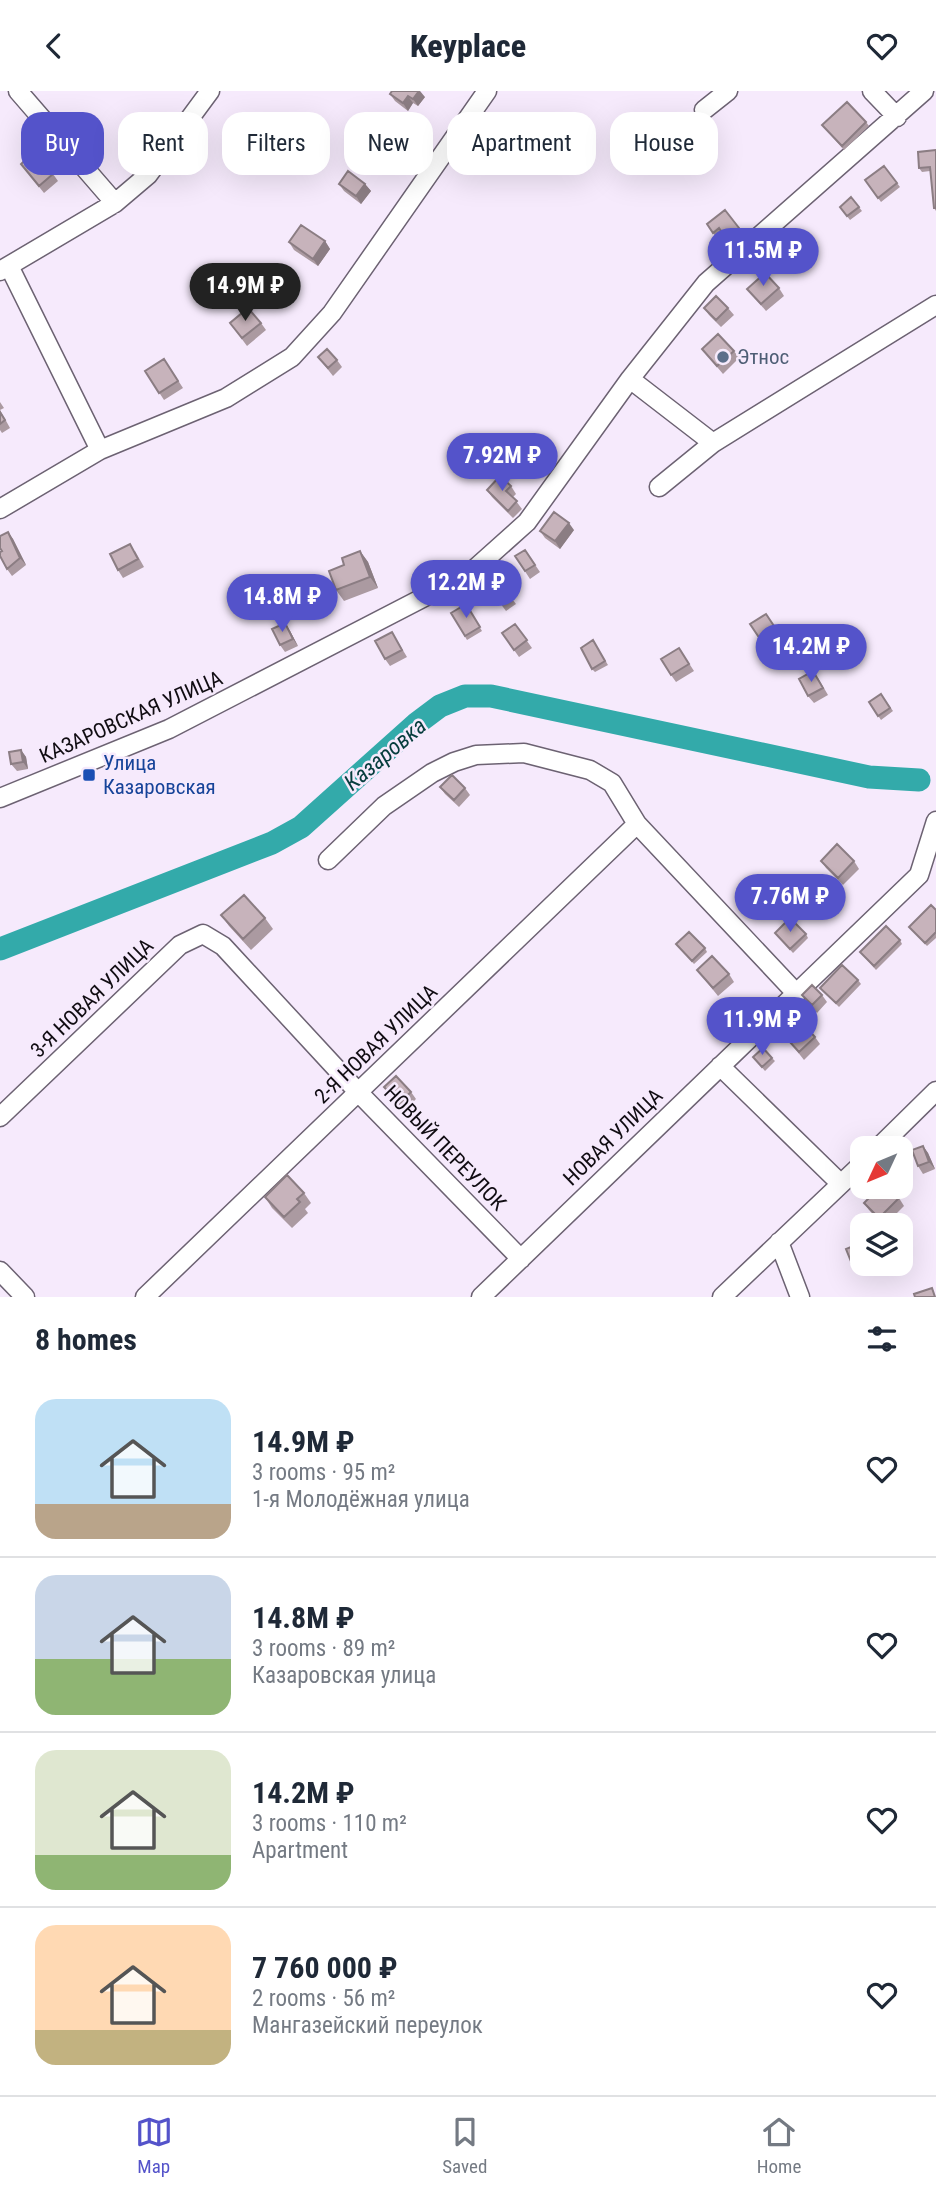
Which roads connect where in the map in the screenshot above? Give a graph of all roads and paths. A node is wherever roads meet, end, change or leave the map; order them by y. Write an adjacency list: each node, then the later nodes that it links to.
1 (19, 91): 9 (street)
2 (211, 91): 9 (street)
3 (487, 91): 14 (street)
4 (728, 91): 7 (street)
5 (872, 91): 8 (street)
6 (924, 91): 8 (street, КАЗАРОВСКАЯ УЛИЦА)
7 (704, 110)
8 (897, 117): 12 (street, КАЗАРОВСКАЯ УЛИЦА)
9 (116, 203): 10 (street)
10 (4, 268): 14 (street)
11 (936, 305): 13 (street)
12 (630, 379): 13 (street); 17 (street, КАЗАРОВСКАЯ УЛИЦА)
13 (713, 443): 15 (street)
14 (100, 450): 16 (street)
15 (659, 487)
16 (0, 509)
17 (0, 798)
18 (936, 821): 22 (street, НОВАЯ УЛИЦА)
19 (637, 824): 20 (street); 22 (street); 25 (street, 2-Я НОВАЯ УЛИЦА)
20 (328, 860)
21 (223, 946): 25 (street, НОВЫЙ ПЕРЕУЛОК); 26 (street, 3-Я НОВАЯ УЛИЦА)
22 (796, 993): 23 (street, НОВАЯ УЛИЦА)
23 (720, 1066): 29 (street); 31 (street, НОВАЯ УЛИЦА)
24 (936, 1091): 27 (street)
25 (358, 1092): 31 (street, НОВЫЙ ПЕРЕУЛОК); 34 (street, 2-Я НОВАЯ УЛИЦА)
26 (0, 1117)
27 (890, 1136)
28 (850, 1175): 29 (street)
29 (841, 1184): 30 (street)
30 (779, 1243): 36 (street); 37 (street)
31 (521, 1259): 35 (street, НОВАЯ УЛИЦА)
32 (0, 1271): 33 (street)
33 (25, 1297)
34 (145, 1297)
35 (481, 1297)
36 (722, 1297)
37 (800, 1297)

